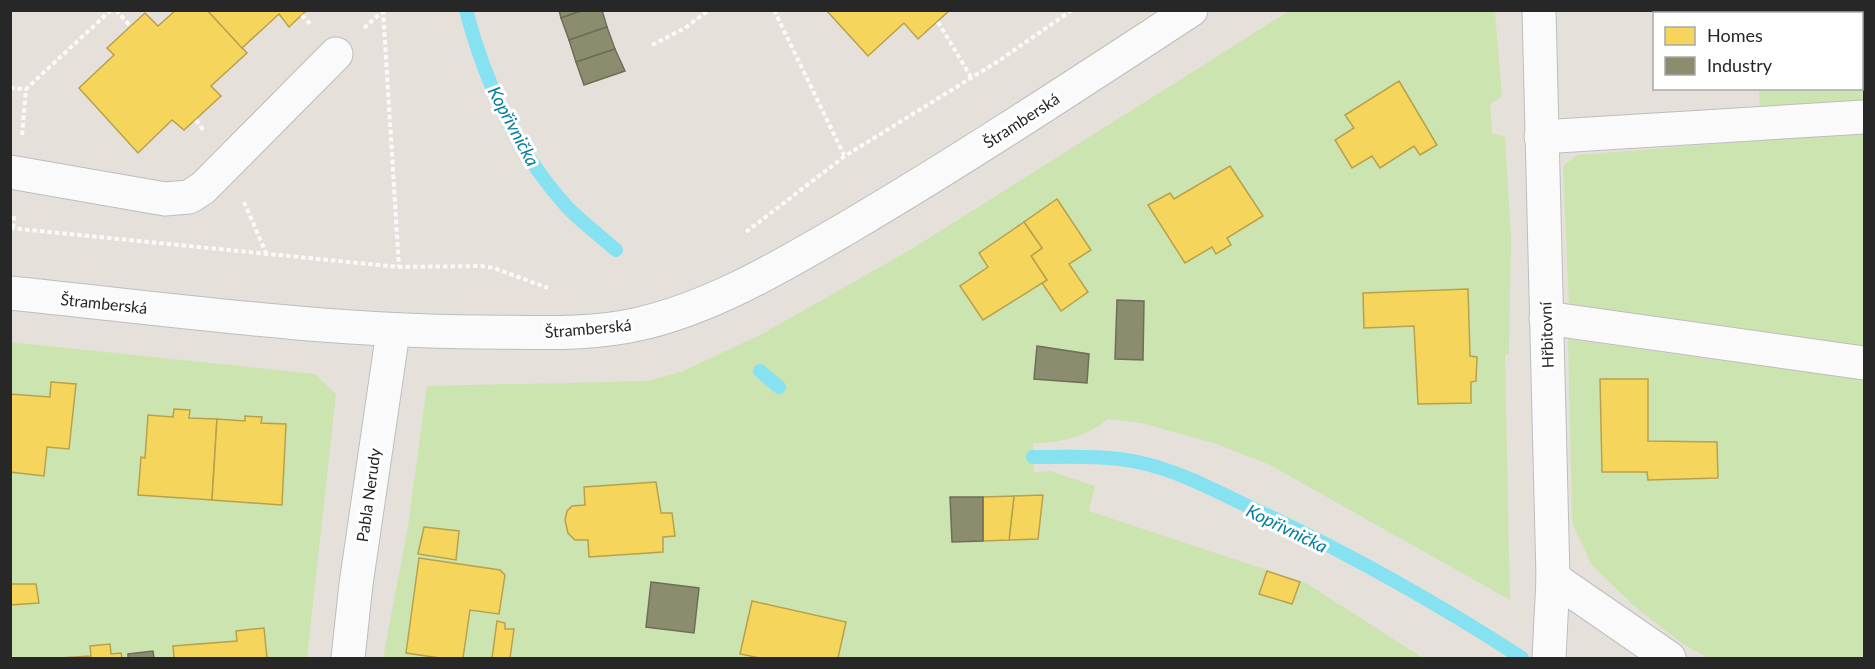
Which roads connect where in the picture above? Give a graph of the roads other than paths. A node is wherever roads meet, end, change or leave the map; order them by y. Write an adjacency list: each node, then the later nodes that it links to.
1 (1191, 10): 9 (street, Štramberská)
2 (1539, 10): 5 (street, Hřbitovní)
3 (336, 54): 6 (street)
4 (1864, 117): 5 (street)
5 (1541, 137): 8 (street, Hřbitovní)
6 (10, 172)
7 (10, 293): 9 (street, Štramberská)
8 (1546, 318): 10 (street); 11 (street, Hřbitovní)
9 (393, 332): 13 (street, Pabla Nerudy)
10 (1864, 363)
11 (1553, 578): 12 (street, Hřbitovní); 14 (street)
12 (1550, 645)
13 (348, 658)
14 (1669, 658)

